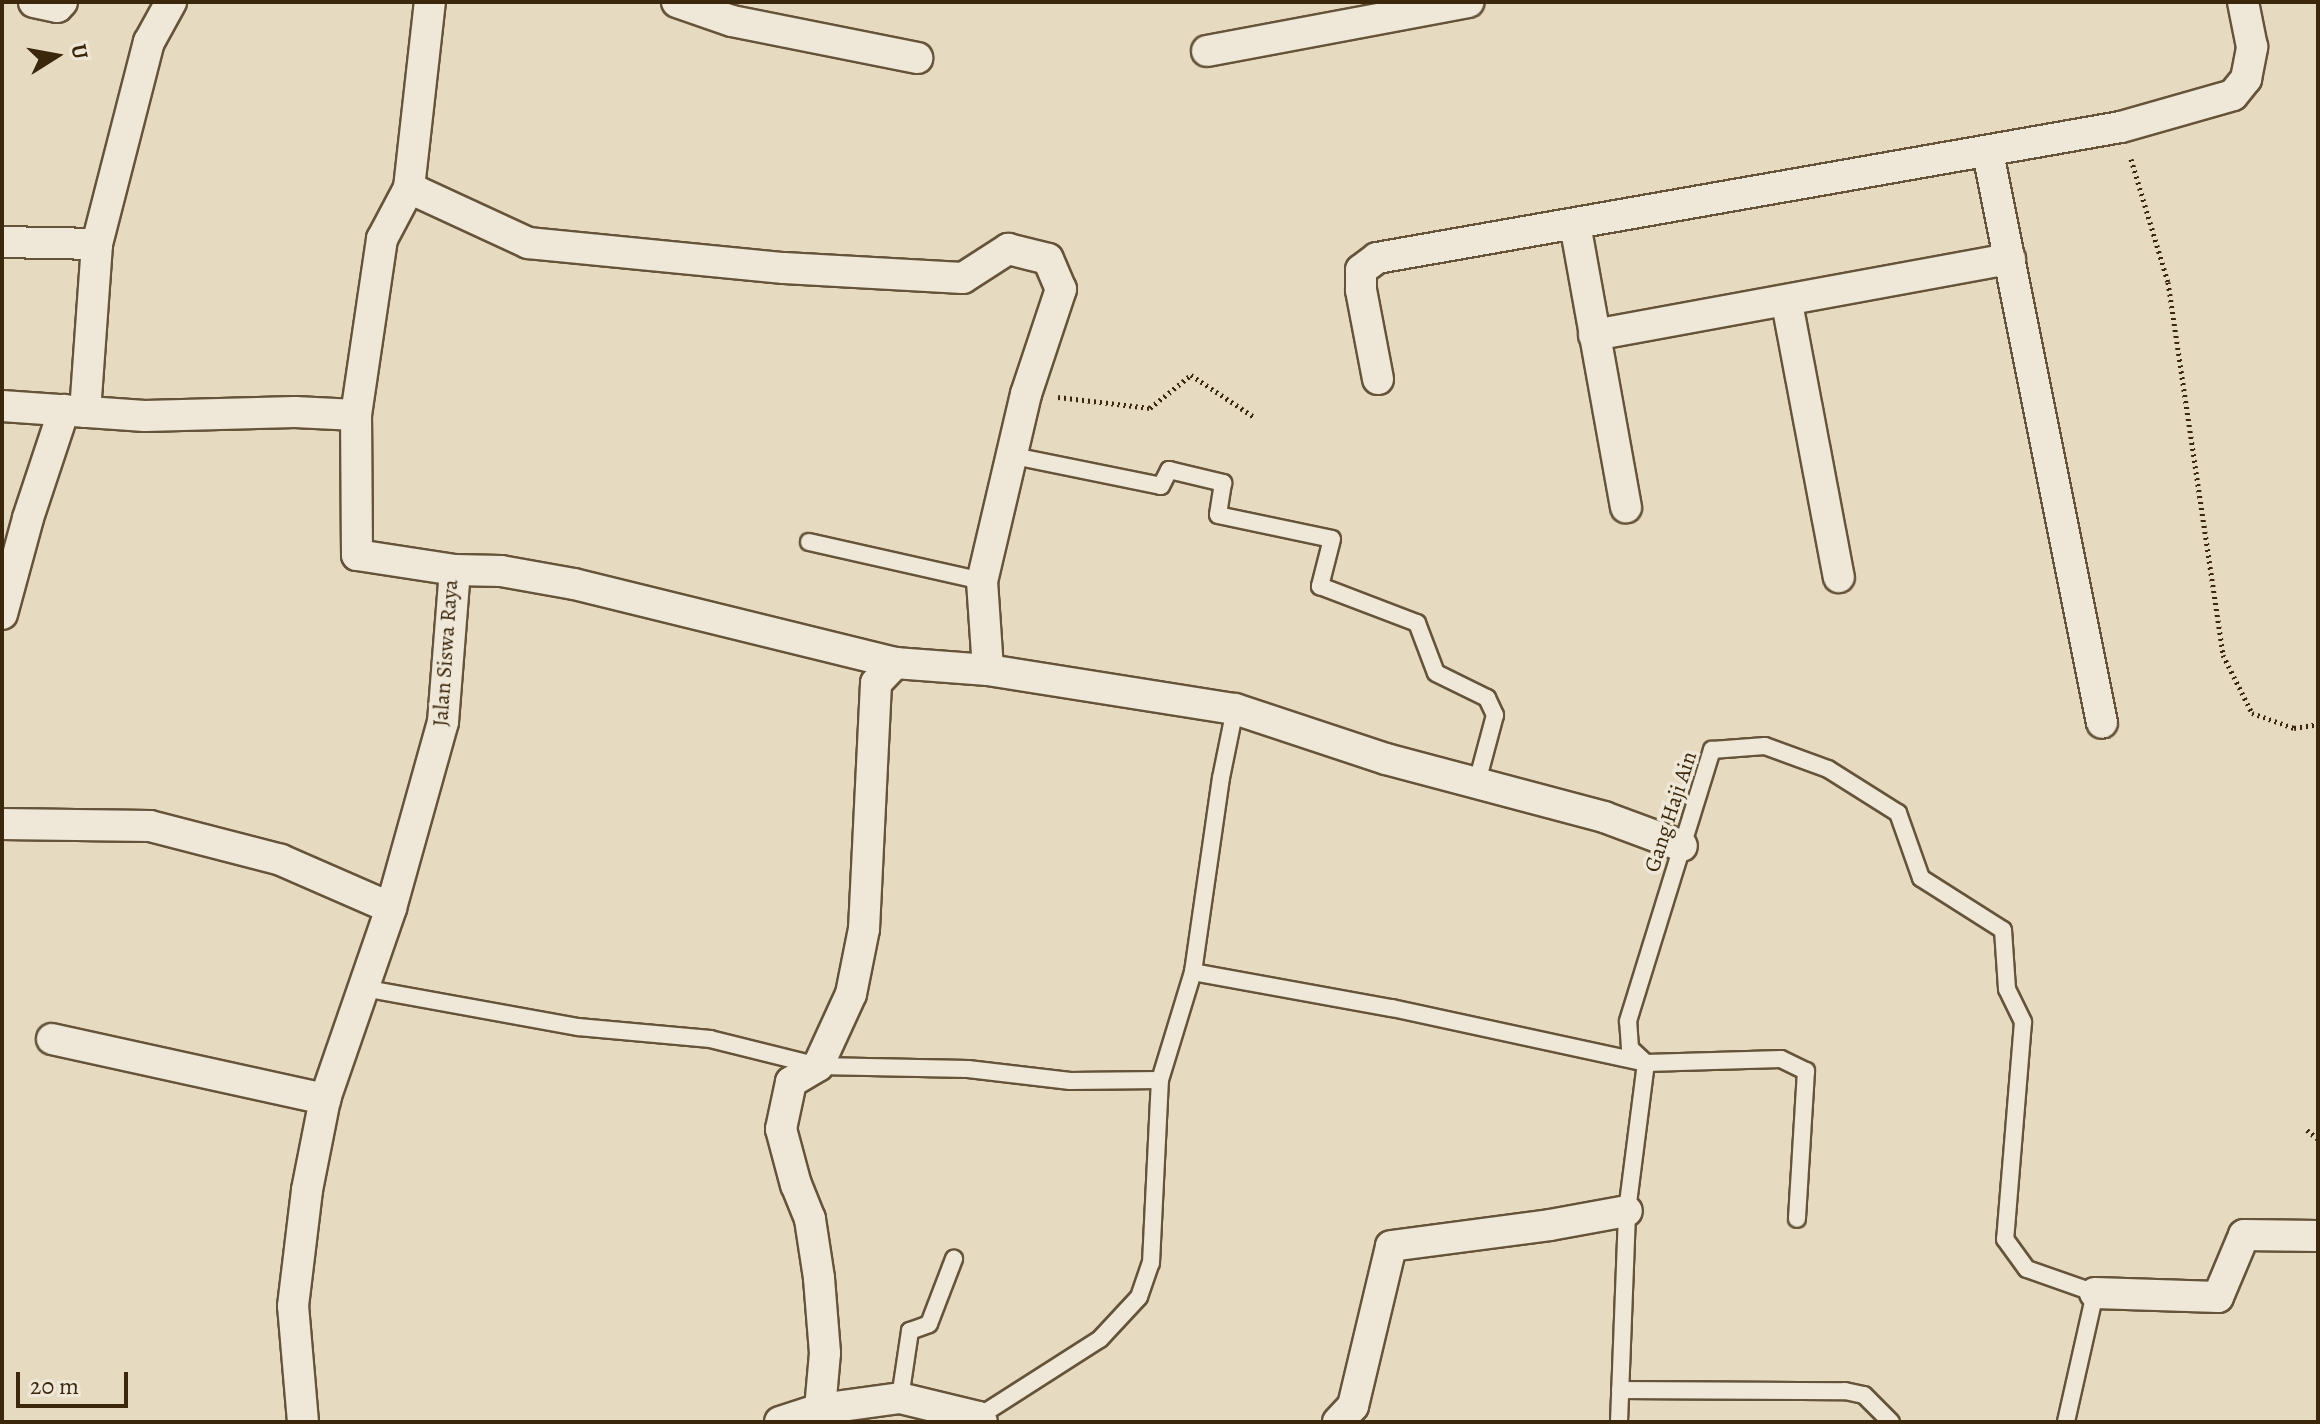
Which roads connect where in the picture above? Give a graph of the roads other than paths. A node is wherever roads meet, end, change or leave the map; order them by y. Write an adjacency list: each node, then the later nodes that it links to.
1 (34, 2): 2 (street)
2 (62, 2)
3 (171, 2): 14 (street)
4 (430, 2): 11 (street, Jalan Siswa Raya)
5 (677, 2): 9 (street)
6 (1468, 2): 8 (street)
7 (2243, 2): 10 (street)
8 (1207, 51)
9 (917, 58)
10 (1988, 153): 12 (street); 15 (street)
11 (409, 188): 21 (street, Jalan Siswa Raya); 22 (street)
12 (1575, 224): 17 (street); 18 (street)
13 (2, 242): 14 (street)
14 (97, 244): 20 (street)
15 (2010, 259): 16 (street); 33 (street)
16 (1787, 303): 17 (street); 27 (street)
17 (1594, 335): 23 (street)
18 (1378, 379)
19 (2, 406): 20 (street)
20 (75, 411): 21 (street); 24 (street)
21 (356, 415): 26 (street, Jalan Siswa Raya)
22 (1009, 455): 28 (street); 34 (lane)
23 (1626, 507)
24 (15, 518): 29 (street)
25 (809, 542): 28 (lane)
26 (455, 570): 30 (street); 37 (street, Jalan Siswa Raya)
27 (1839, 577)
28 (982, 581): 31 (street)
29 (2, 614)
30 (895, 663): 31 (street); 42 (street)
31 (988, 670): 32 (street)
32 (1235, 709): 34 (street); 38 (lane)
33 (2102, 723)
34 (1477, 782): 36 (street)
35 (2, 824): 37 (street)
36 (1682, 846): 41 (lane, Gang Haji Ain); 49 (lane, Gang Haji Ain)
37 (391, 908): 39 (street, Jalan Siswa Raya)
38 (1193, 972): 41 (lane); 43 (lane)
39 (363, 988): 42 (lane); 44 (street, Jalan Siswa Raya)
40 (52, 1039): 44 (street)
41 (1646, 1063): 45 (lane); 46 (lane)
42 (818, 1066): 43 (lane); 52 (street)
43 (1160, 1080): 53 (lane)
44 (325, 1099): 54 (street, Jalan Siswa Raya)
45 (1627, 1211): 50 (lane); 56 (street)
46 (1797, 1219)
47 (2318, 1236): 49 (street)
48 (954, 1259): 51 (lane)
49 (2095, 1293): 59 (lane)
50 (1620, 1390): 57 (lane); 58 (lane)
51 (900, 1398): 52 (street); 53 (street)
52 (820, 1409): 55 (street)
53 (980, 1420)
54 (303, 1422)
55 (780, 1422)
56 (1338, 1422)
57 (1619, 1422)
58 (1891, 1422)
59 (2066, 1422)

